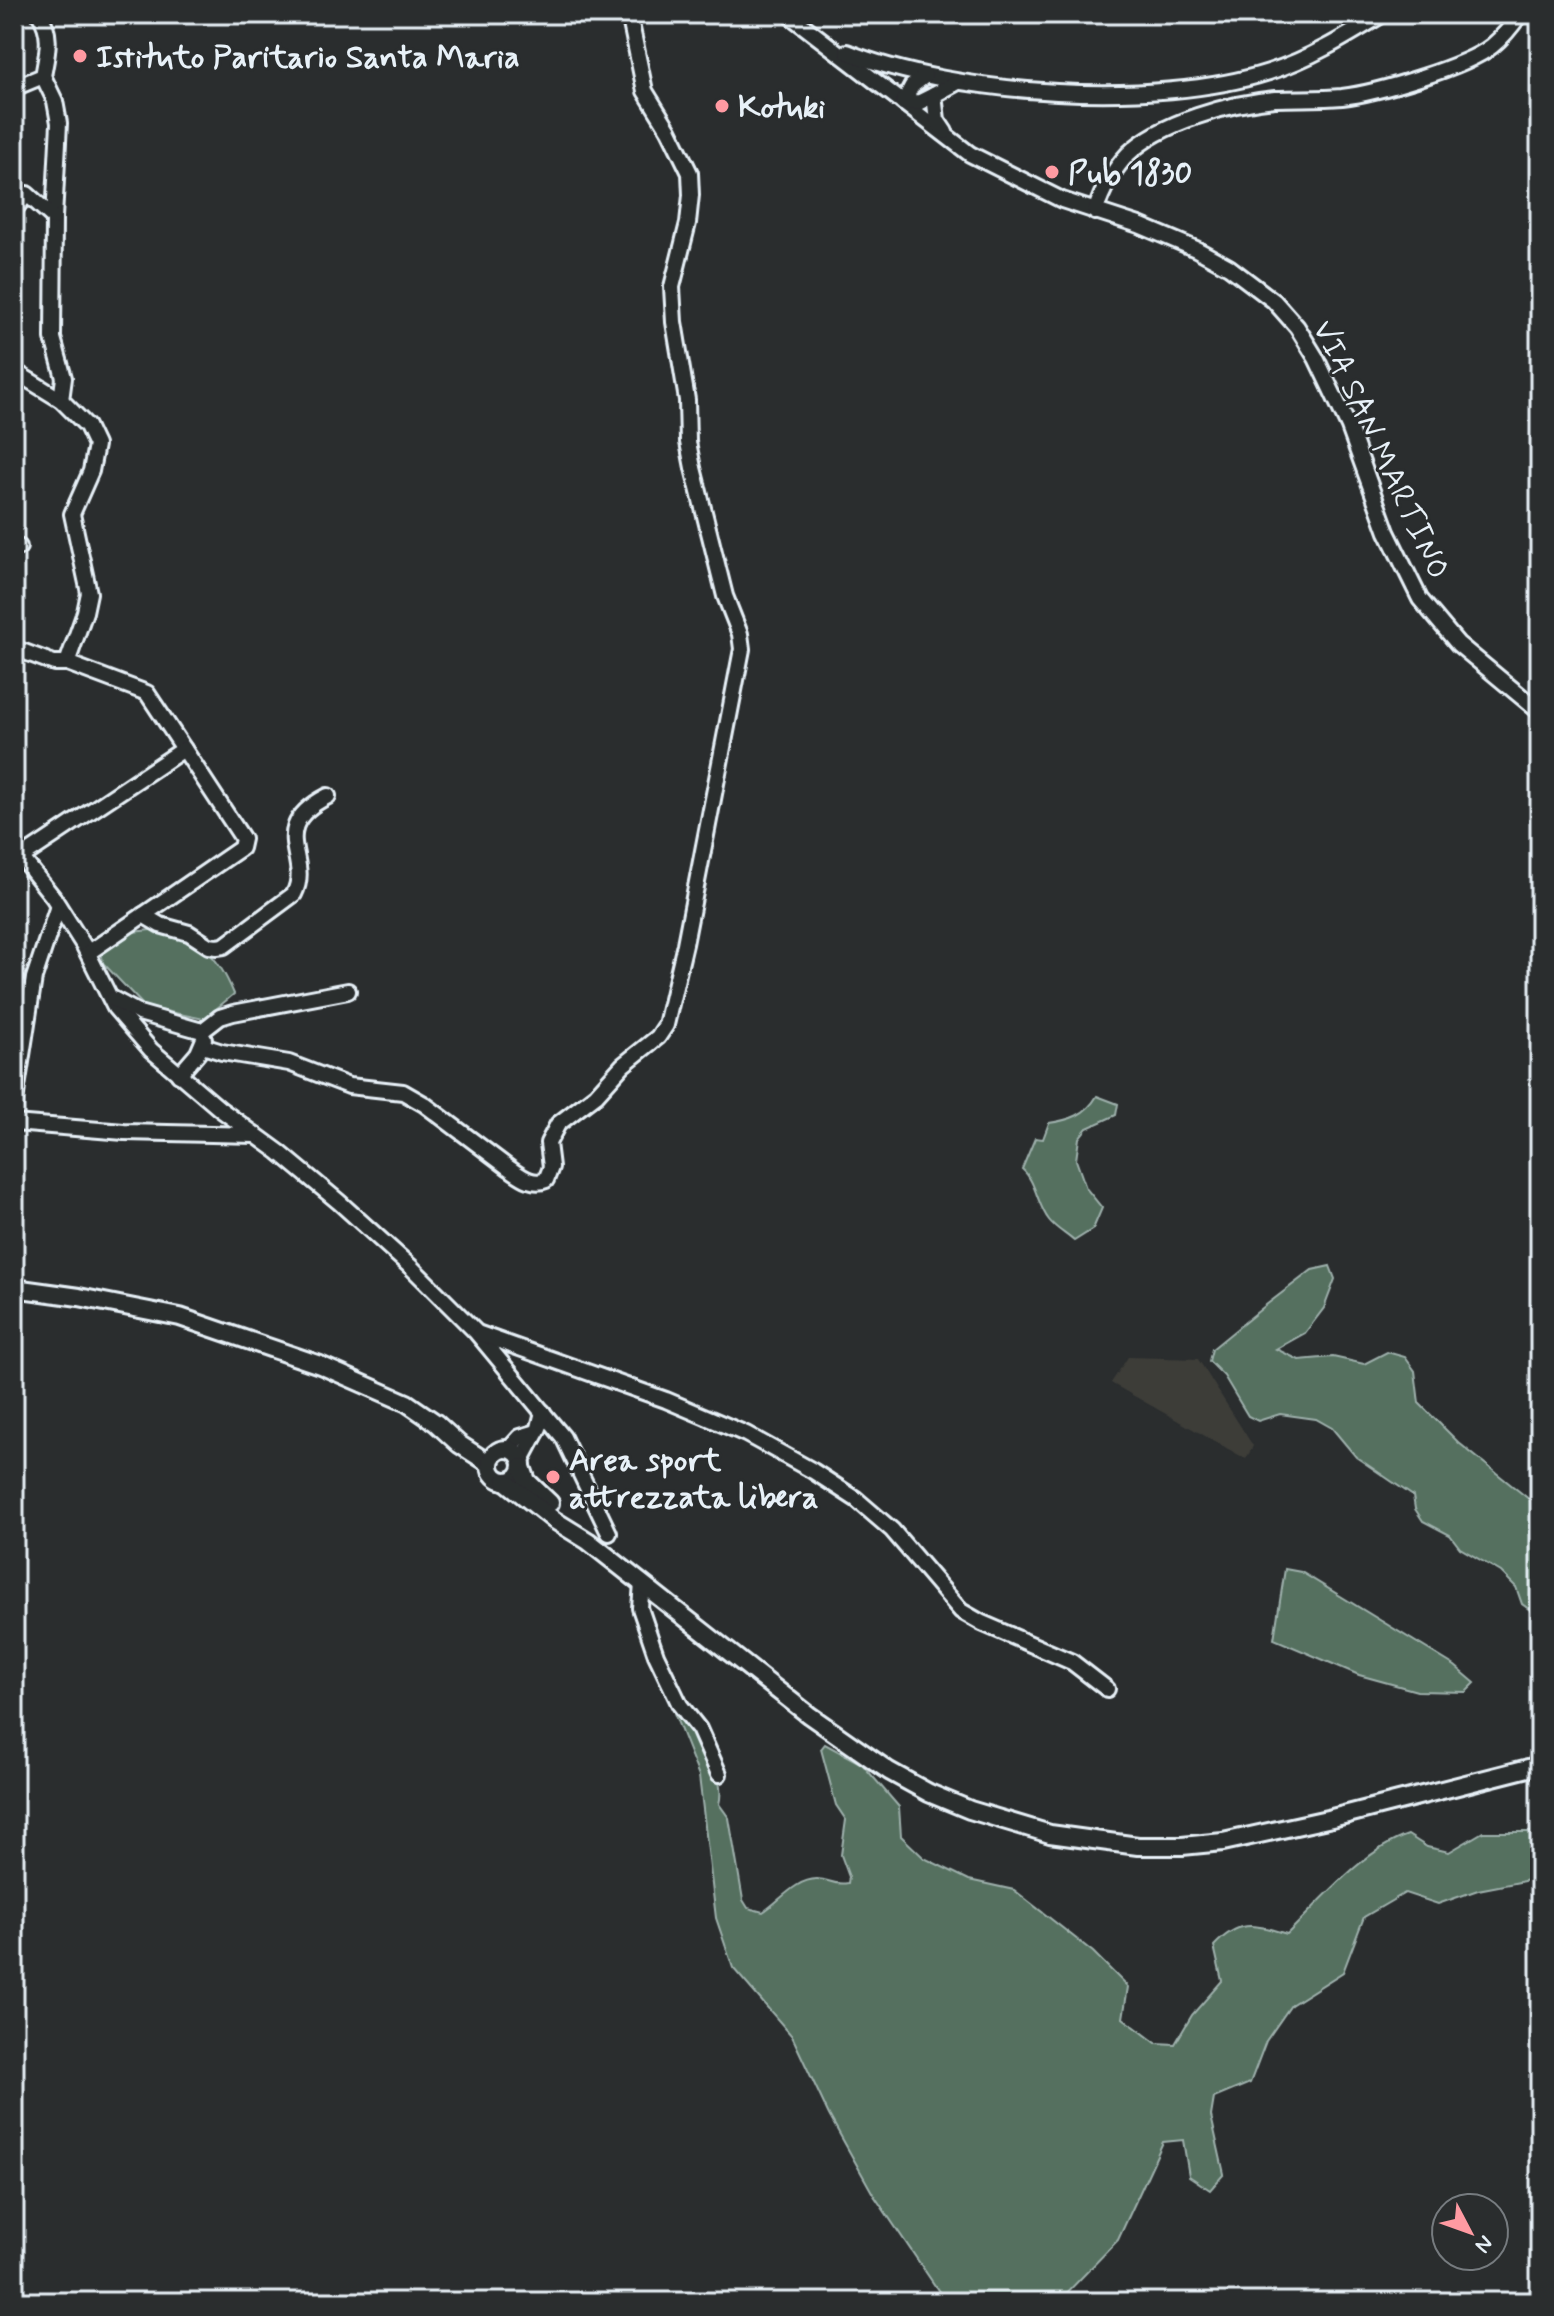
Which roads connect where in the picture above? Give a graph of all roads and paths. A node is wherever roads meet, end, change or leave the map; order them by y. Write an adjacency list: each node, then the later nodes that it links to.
1 (39, 14): 7 (street)
2 (629, 14): 30 (street)
3 (788, 14): 6 (street, VIA SAN MARTINO)
4 (1383, 14): 9 (street)
5 (1520, 14): 15 (street)
6 (831, 46): 8 (street); 12 (street, VIA SAN MARTINO)
7 (43, 76): 10 (street); 16 (street)
8 (925, 76): 9 (street); 12 (street)
9 (958, 82): 11 (street)
10 (14, 88)
11 (934, 95): 12 (street); 13 (street)
12 (903, 103): 13 (street, VIA SAN MARTINO)
13 (959, 147): 15 (street, VIA SAN MARTINO)
14 (14, 210): 16 (street)
15 (1095, 212): 21 (street, VIA SAN MARTINO)
16 (54, 218): 18 (street)
17 (14, 371): 18 (street)
18 (61, 400): 20 (street)
19 (14, 648): 20 (street)
20 (67, 663): 22 (street)
21 (1540, 712)
22 (184, 749): 24 (street); 26 (street)
23 (328, 796): 26 (street)
24 (18, 852): 25 (street)
25 (58, 906): 27 (street); 32 (street)
26 (143, 915): 27 (street)
27 (88, 953): 29 (street)
28 (348, 991): 30 (street)
29 (109, 997): 30 (street); 31 (street)
30 (202, 1038): 31 (street)
31 (179, 1075): 34 (street)
32 (14, 1107)
33 (14, 1123): 34 (street)
34 (255, 1135): 36 (street)
35 (14, 1288): 38 (main road)
36 (476, 1332): 37 (street); 45 (street)
37 (543, 1412): 39 (street); 42 (street)
38 (436, 1423): 39 (main road); 40 (main road)
39 (514, 1456): 40 (main road); 41 (main road); 43 (main road)
40 (490, 1464): 41 (main road)
41 (505, 1481): 43 (main road)
42 (609, 1533)
43 (588, 1541): 44 (main road)
44 (642, 1583): 46 (main road); 47 (street)
45 (1107, 1689)
46 (1540, 1765)
47 (719, 1774)

